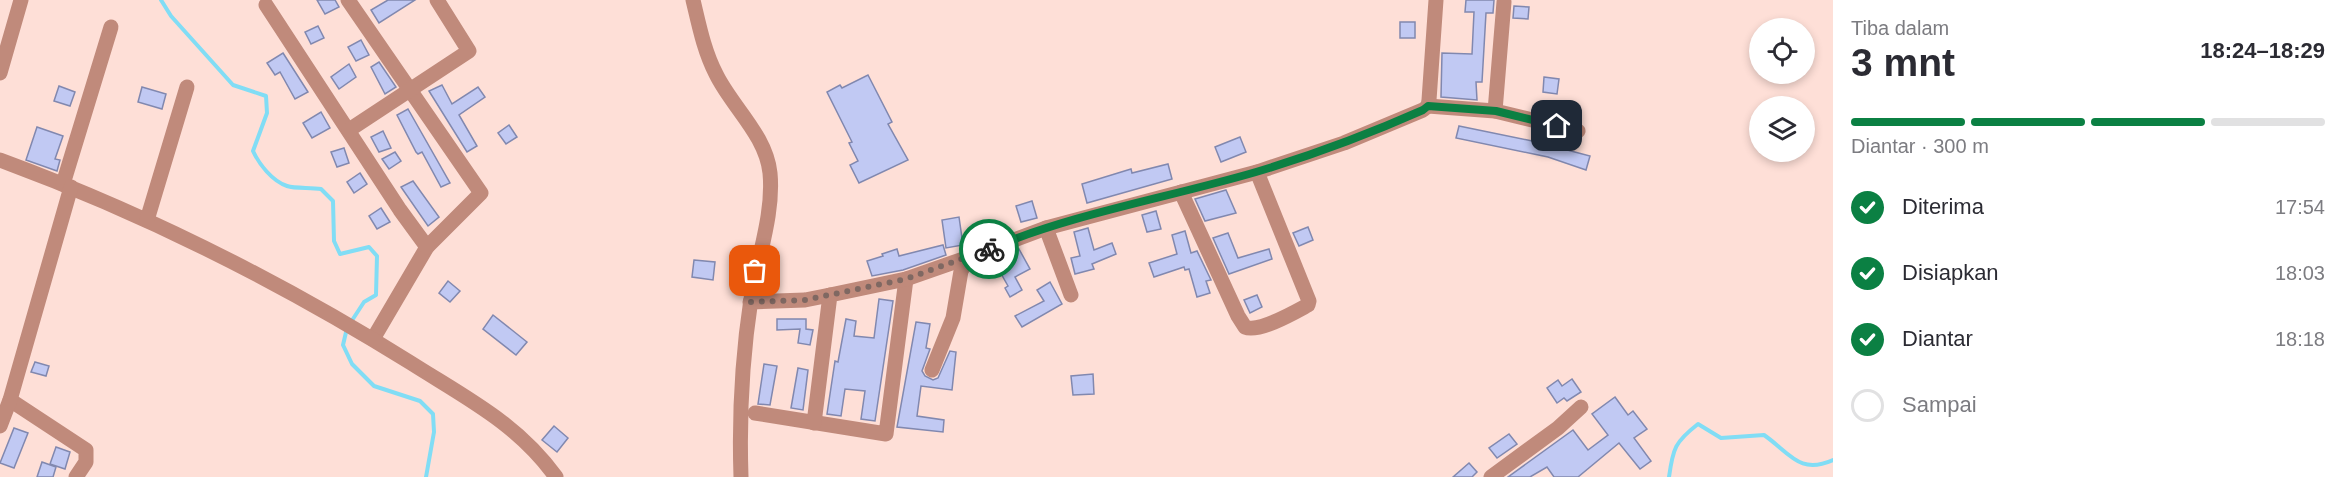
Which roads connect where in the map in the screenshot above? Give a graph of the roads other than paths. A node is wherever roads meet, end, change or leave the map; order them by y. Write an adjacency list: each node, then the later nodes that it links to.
1 (21, 0): 9 (street)
2 (348, 0): 11 (street)
3 (437, 0): 11 (street)
4 (693, 0): 27 (street)
5 (1436, 0): 12 (street)
6 (1504, 2): 13 (street)
7 (266, 5): 14 (street)
8 (111, 27): 18 (street)
9 (0, 73)
10 (187, 87): 20 (street)
11 (410, 89): 14 (street); 22 (street)
12 (1428, 106): 13 (street); 17 (street)
13 (1496, 111): 15 (street)
14 (349, 130): 22 (street)
15 (1578, 131)
16 (0, 160): 18 (street)
17 (1257, 172): 19 (street); 19 (street)
18 (67, 185): 20 (street); 30 (street)
19 (1181, 192): 21 (street)
20 (147, 219): 28 (street)
21 (1046, 228): 23 (street); 26 (street)
22 (427, 247): 28 (street)
23 (969, 257): 24 (street); 29 (street)
24 (906, 279): 25 (street); 33 (street)
25 (830, 295): 27 (street); 33 (street)
26 (1071, 295)
27 (750, 302): 37 (street)
28 (373, 339): 36 (street)
29 (932, 370)
30 (10, 400): 34 (street); 35 (street)
31 (1581, 407): 38 (street)
32 (755, 413): 33 (street)
33 (814, 423)
34 (0, 426)
35 (76, 477)
36 (556, 477)
37 (741, 477)
38 (1491, 477)

